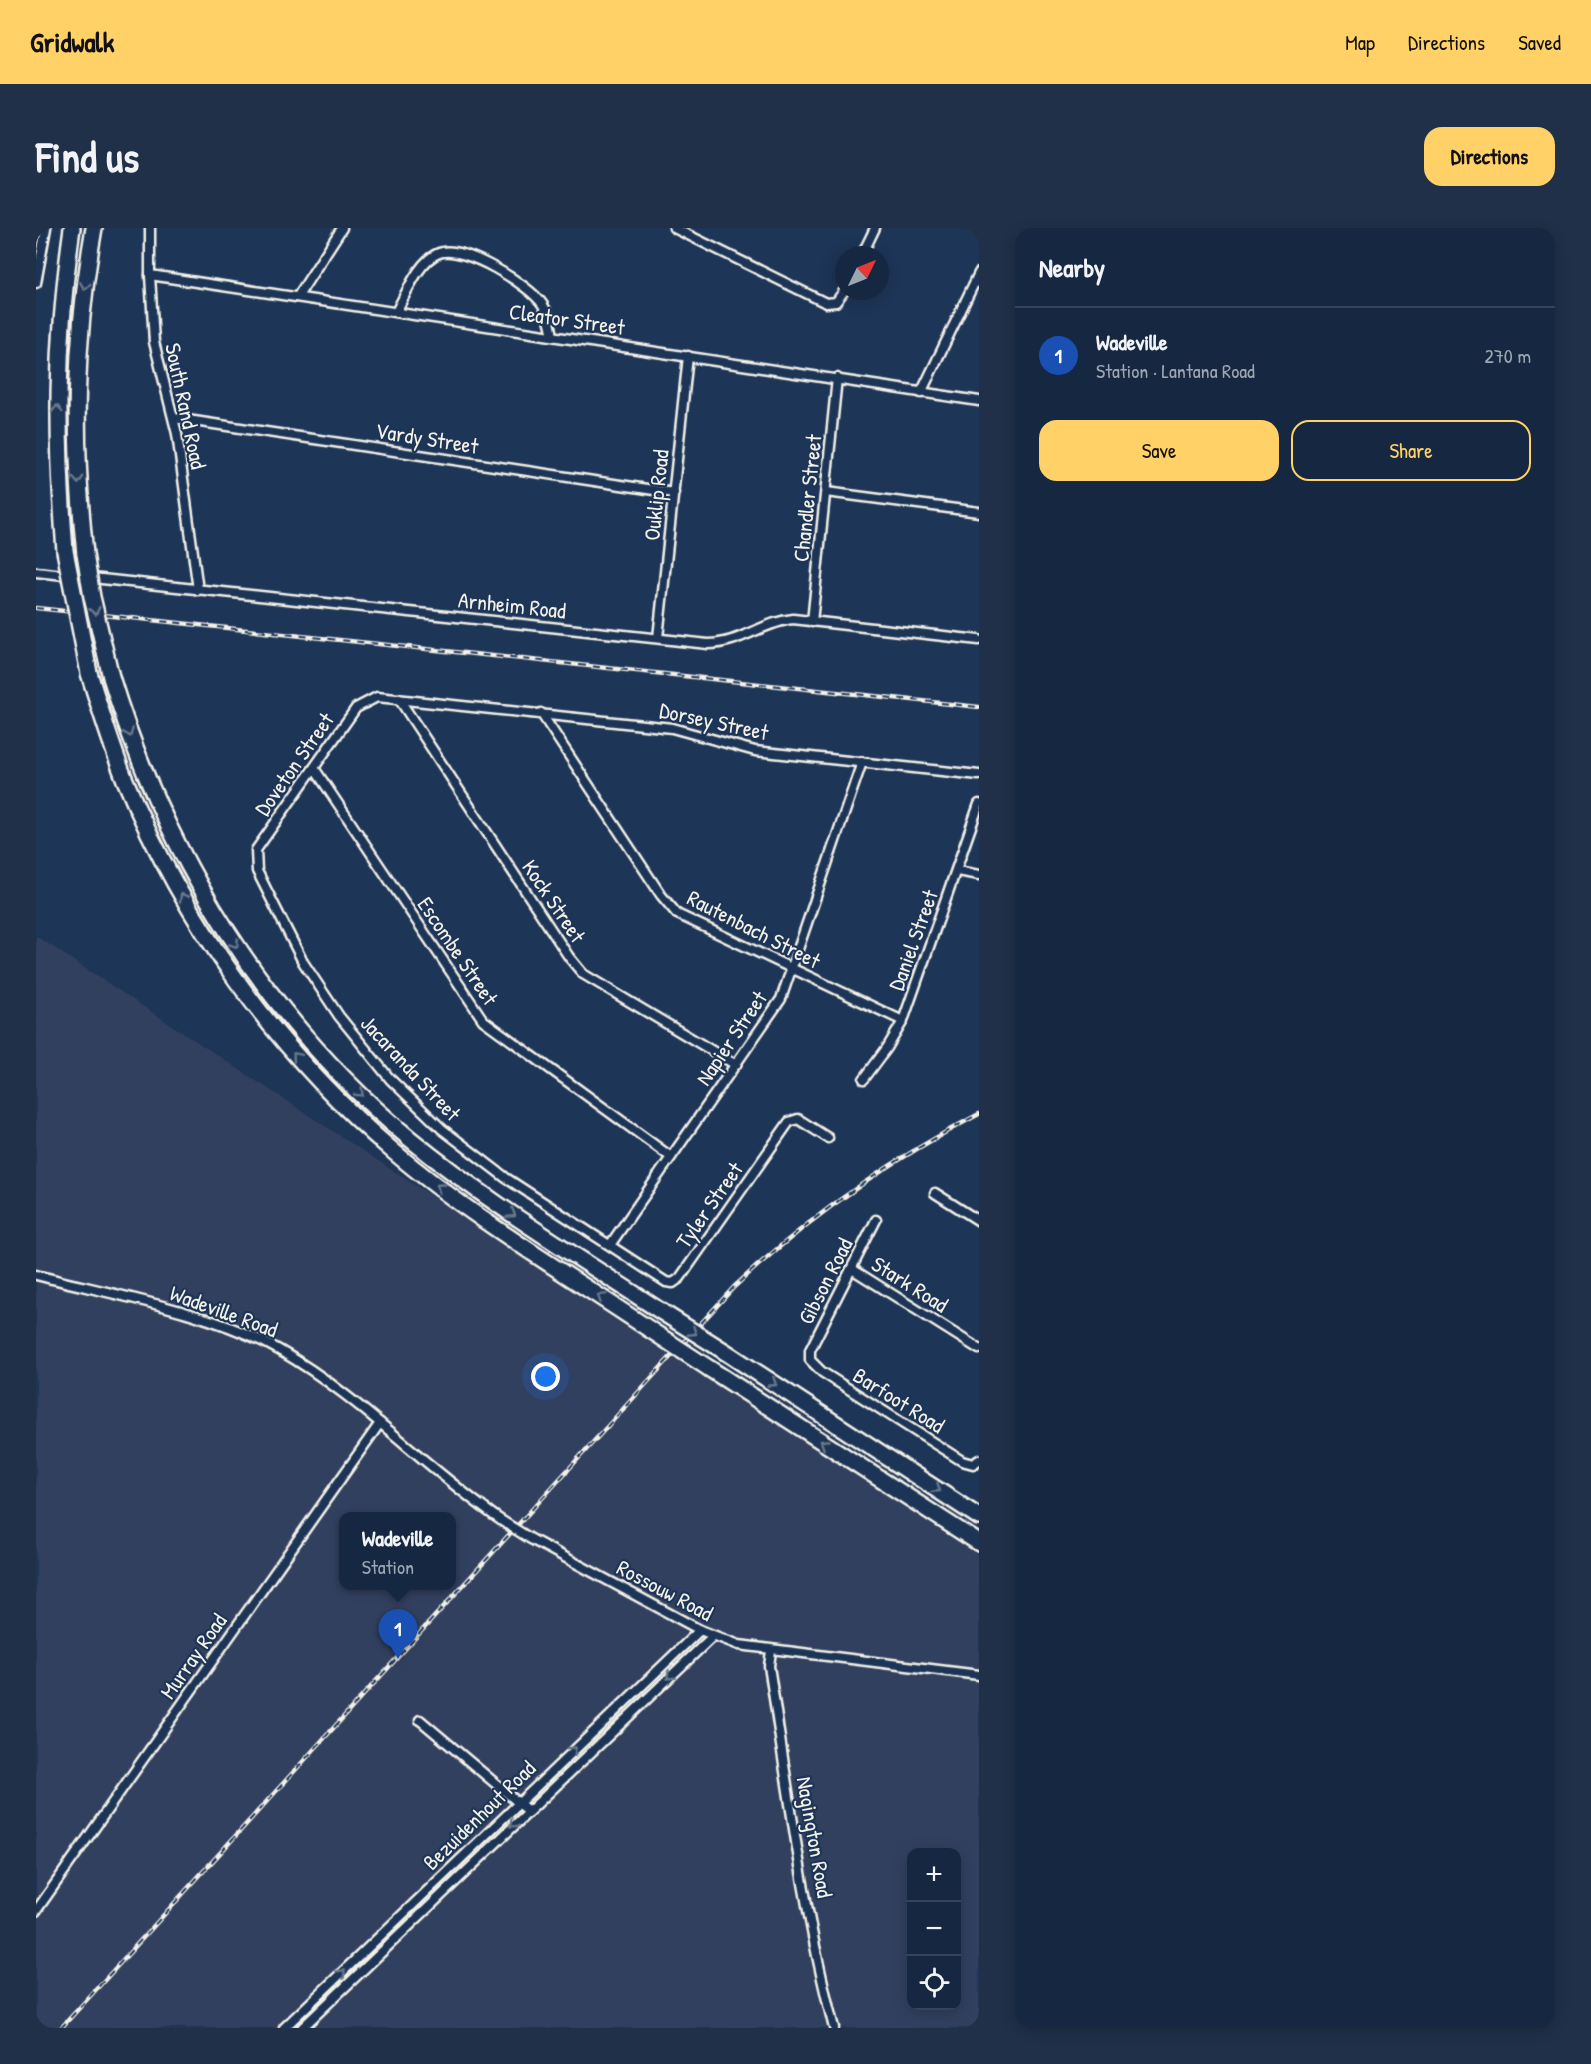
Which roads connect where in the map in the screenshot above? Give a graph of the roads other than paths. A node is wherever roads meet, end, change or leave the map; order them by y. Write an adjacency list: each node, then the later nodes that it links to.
1 (46, 228): 11 (street)
2 (72, 228): 55 (highway, one-way to 2, bridge)
3 (94, 228): 56 (highway, one-way to 56, bridge)
4 (150, 228): 10 (street, South Rand Road)
5 (342, 228): 12 (street)
6 (674, 228): 13 (street)
7 (875, 228): 8 (street)
8 (866, 246)
9 (979, 273): 18 (street)
10 (150, 275): 12 (street, Cleator Street); 20 (street, South Rand Road)
11 (36, 280)
12 (298, 296): 14 (street, Cleator Street)
13 (836, 300)
14 (396, 312): 15 (street, Cleator Street); 15 (street)
15 (553, 336): 16 (street, Cleator Street)
16 (688, 356): 17 (street, Cleator Street); 22 (street, Ouklip Road)
17 (837, 378): 18 (street, Cleator Street); 21 (street, Chandler Street)
18 (921, 393): 19 (street, Cleator Street)
19 (979, 401)
20 (174, 418): 22 (street, Vardy Street); 25 (street, South Rand Road)
21 (826, 492): 23 (street); 26 (street, Chandler Street)
22 (674, 493): 27 (street, Ouklip Road)
23 (979, 512)
24 (36, 572): 25 (street, Arnheim Road)
25 (198, 590): 27 (street, Arnheim Road)
26 (812, 622): 27 (street, Arnheim Road); 28 (street, Arnheim Road)
27 (658, 638)
28 (979, 639)
29 (369, 699): 30 (street, Dorsey Street); 33 (street, Doveton Street)
30 (399, 699): 31 (street, Dorsey Street); 41 (street, Kock Street)
31 (541, 713): 32 (street, Dorsey Street); 39 (street, Rautenbach Street)
32 (862, 762): 34 (street, Dorsey Street); 39 (street, Napier Street)
33 (314, 768): 36 (street, Doveton Street); 44 (street, Escombe Street)
34 (979, 775)
35 (979, 804): 37 (street, Daniel Street)
36 (255, 856): 48 (street, Jacaranda Street)
37 (957, 871): 38 (street); 40 (street, Daniel Street)
38 (979, 875)
39 (792, 969): 40 (street, Rautenbach Street); 41 (street, Napier Street)
40 (903, 1022): 42 (street, Daniel Street)
41 (736, 1065): 44 (street, Napier Street)
42 (864, 1079)
43 (828, 1138): 48 (street, Tyler Street)
44 (671, 1157): 48 (street, Napier Street)
45 (935, 1193): 47 (street)
46 (876, 1220): 49 (street, Gibson Road)
47 (979, 1221)
48 (610, 1245)
49 (852, 1269): 51 (street, Stark Road); 52 (street, Gibson Road)
50 (36, 1275): 53 (street, Wadeville Road)
51 (979, 1349)
52 (810, 1360): 54 (street, Barfoot Road)
53 (380, 1423): 59 (street, Rossouw Road, bridge); 70 (street, Murray Road)
54 (976, 1462)
55 (855, 1463): 57 (highway); 58 (highway)
56 (979, 1517)
57 (979, 1543)
58 (979, 1555)
59 (700, 1630): 60 (street, Rossouw Road); 63 (street, Bezuidenhout Road)
60 (712, 1636): 61 (street, Rossouw Road); 65 (street, Bezuidenhout Road, one-way to 65)
61 (771, 1651): 62 (street, Rossouw Road); 75 (street, Nagington Road)
62 (979, 1675)
63 (613, 1712): 65 (street); 66 (street, Bezuidenhout Road, one-way to 63)
64 (420, 1720): 66 (street)
65 (622, 1720): 67 (street, Bezuidenhout Road)
66 (518, 1802): 67 (street); 68 (street, Bezuidenhout Road)
67 (527, 1810): 69 (street, Bezuidenhout Road, one-way to 69)
68 (454, 1865): 69 (street); 71 (street, Bezuidenhout Road, one-way to 68)
69 (462, 1873): 72 (street, Bezuidenhout Road)
70 (36, 1911)
71 (328, 1986): 72 (street); 73 (street, Bezuidenhout Road)
72 (336, 1995): 74 (street, Bezuidenhout Road)
73 (284, 2028)
74 (302, 2028)
75 (834, 2028)

